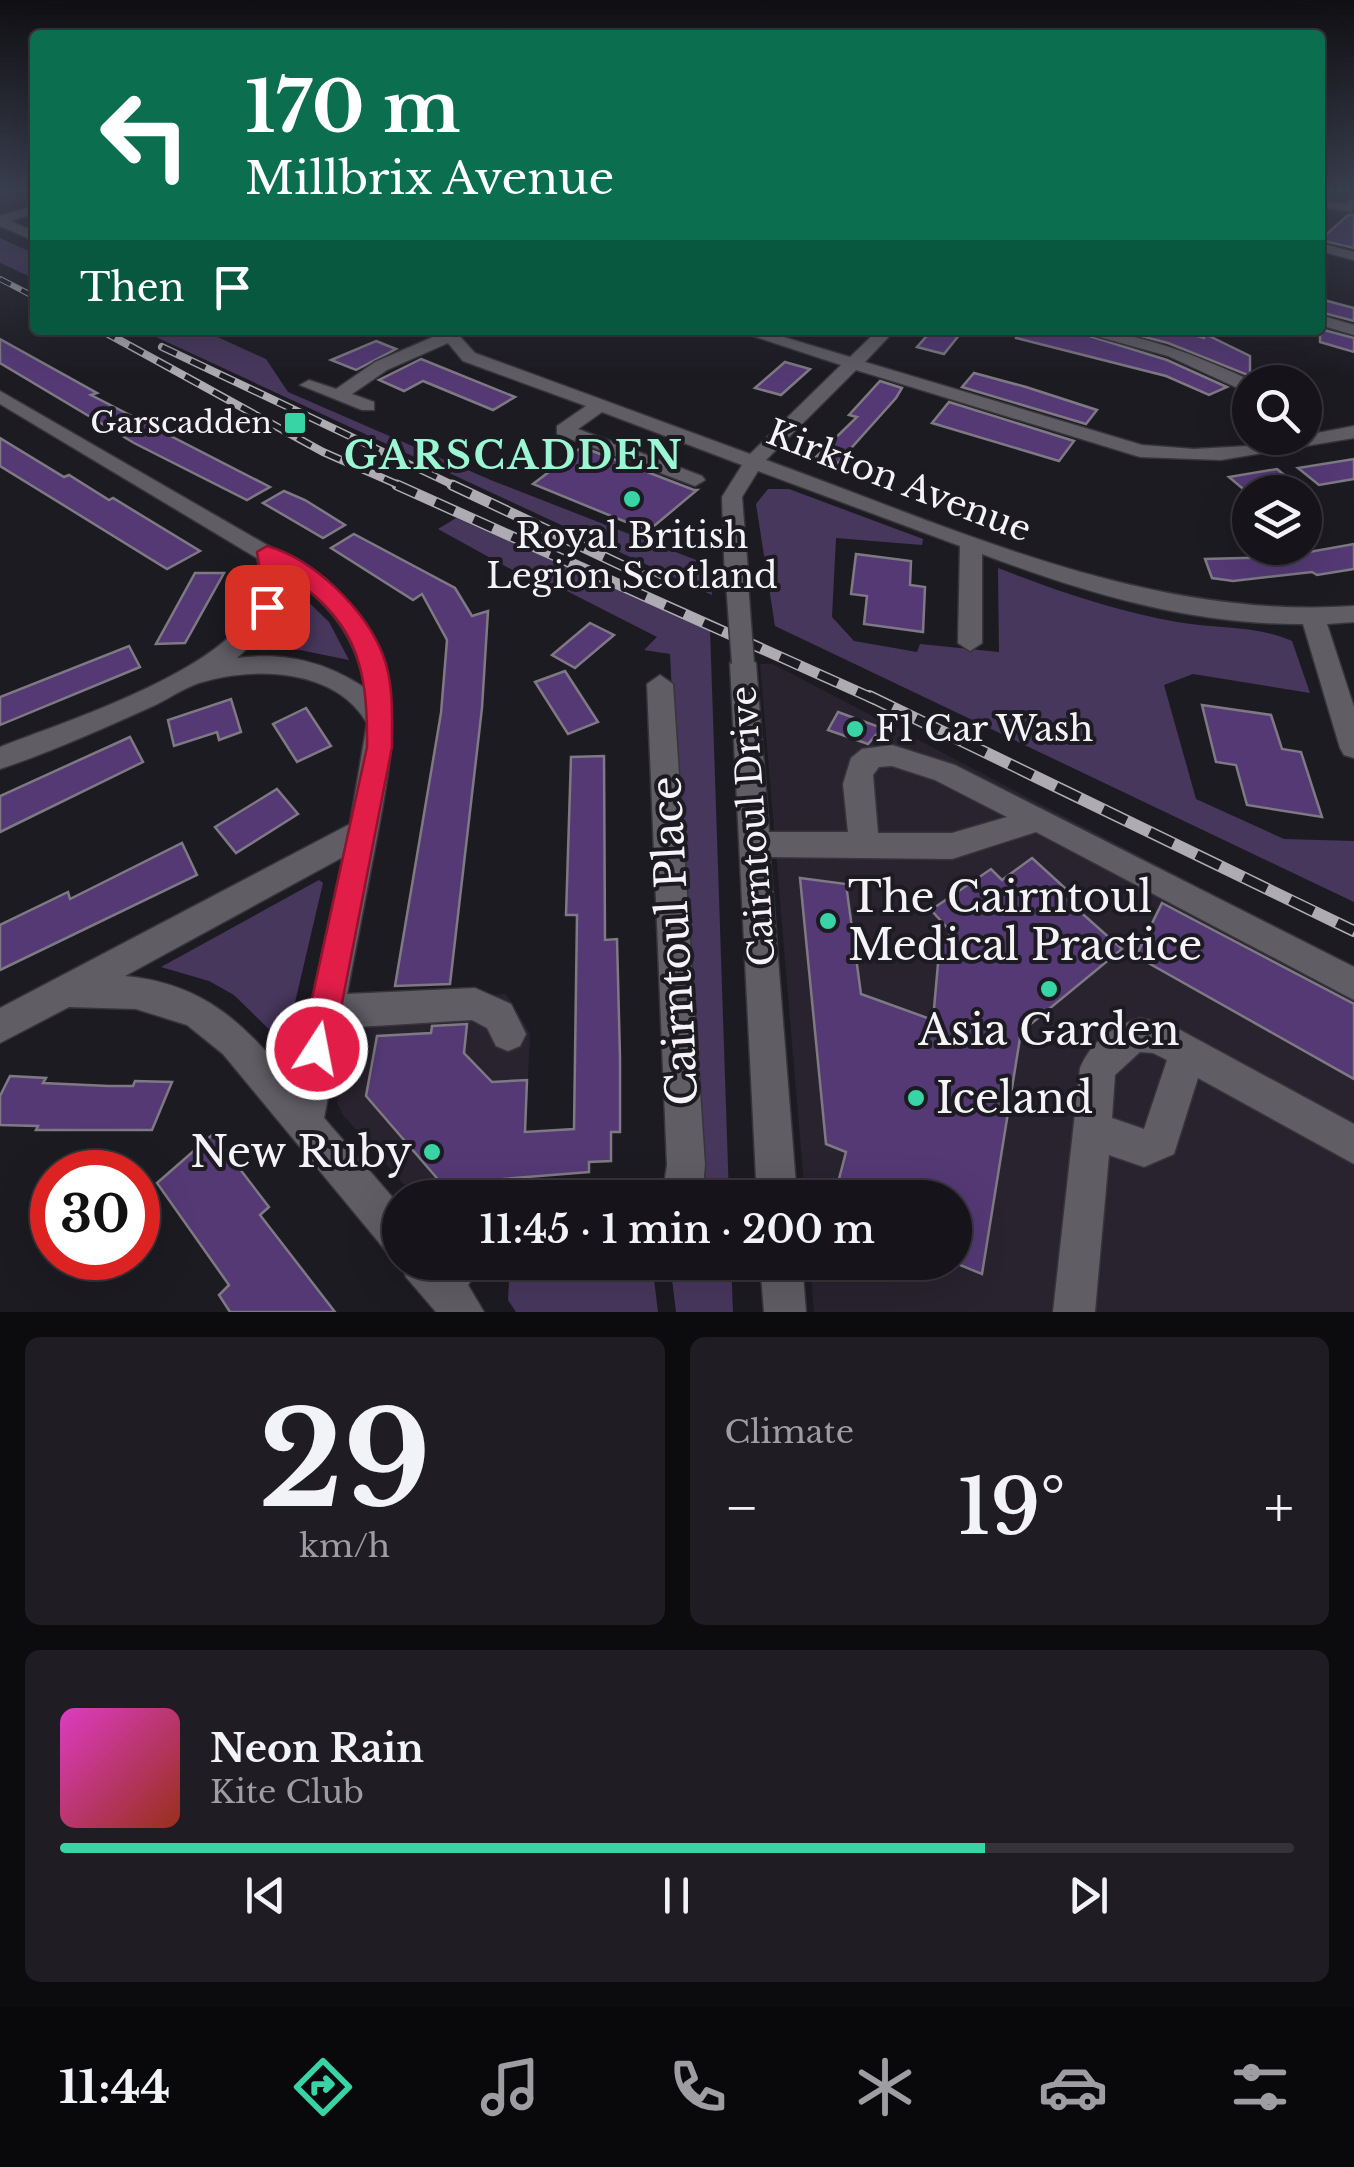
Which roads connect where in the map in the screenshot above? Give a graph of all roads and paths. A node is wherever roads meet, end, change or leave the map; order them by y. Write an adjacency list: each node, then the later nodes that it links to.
1 (1325, 321): 2 (street)
2 (1354, 330)
3 (443, 335): 11 (street)
4 (449, 335): 13 (street, Kirkton Avenue)
5 (759, 335): 8 (street)
6 (882, 335): 8 (street, Cairntoul Drive)
7 (1103, 335): 9 (street)
8 (853, 364): 17 (street); 18 (street, Cairntoul Drive)
9 (1232, 379)
10 (309, 386): 11 (street)
11 (342, 393): 14 (street)
12 (0, 396): 21 (street)
13 (600, 405): 18 (street, Kirkton Avenue); 19 (street)
14 (368, 406)
15 (1354, 432): 17 (street)
16 (1322, 434): 17 (street)
17 (1328, 438)
18 (754, 461): 20 (street, Kirkton Avenue); 32 (street, Cairntoul Drive, bridge)
19 (695, 480)
20 (971, 545): 23 (street, Kirkton Avenue); 24 (street)
21 (267, 552): 25 (street); 27 (street)
22 (1354, 614): 23 (street, Kirkton Avenue)
23 (1313, 619): 28 (street)
24 (970, 643)
25 (187, 679): 27 (street); 29 (street)
26 (660, 684): 43 (street, Cairntoul Place)
27 (381, 717): 31 (street)
28 (1354, 748)
29 (0, 758)
30 (1038, 820): 33 (street); 33 (street); 34 (street)
31 (363, 831): 35 (street); 36 (street)
32 (754, 844): 33 (street); 44 (street, Cairntoul Drive)
33 (864, 845)
34 (1354, 984)
35 (66, 990): 37 (street); 40 (street)
36 (324, 1012): 38 (street); 40 (street)
37 (0, 1026)
38 (508, 1034)
39 (1186, 1052): 41 (street); 41 (street); 42 (street)
40 (304, 1123): 45 (street)
41 (1091, 1130): 48 (street)
42 (1354, 1145)
43 (684, 1180)
44 (775, 1180)
45 (382, 1216)
46 (782, 1280): 47 (street)
47 (785, 1312)
48 (1074, 1312)

